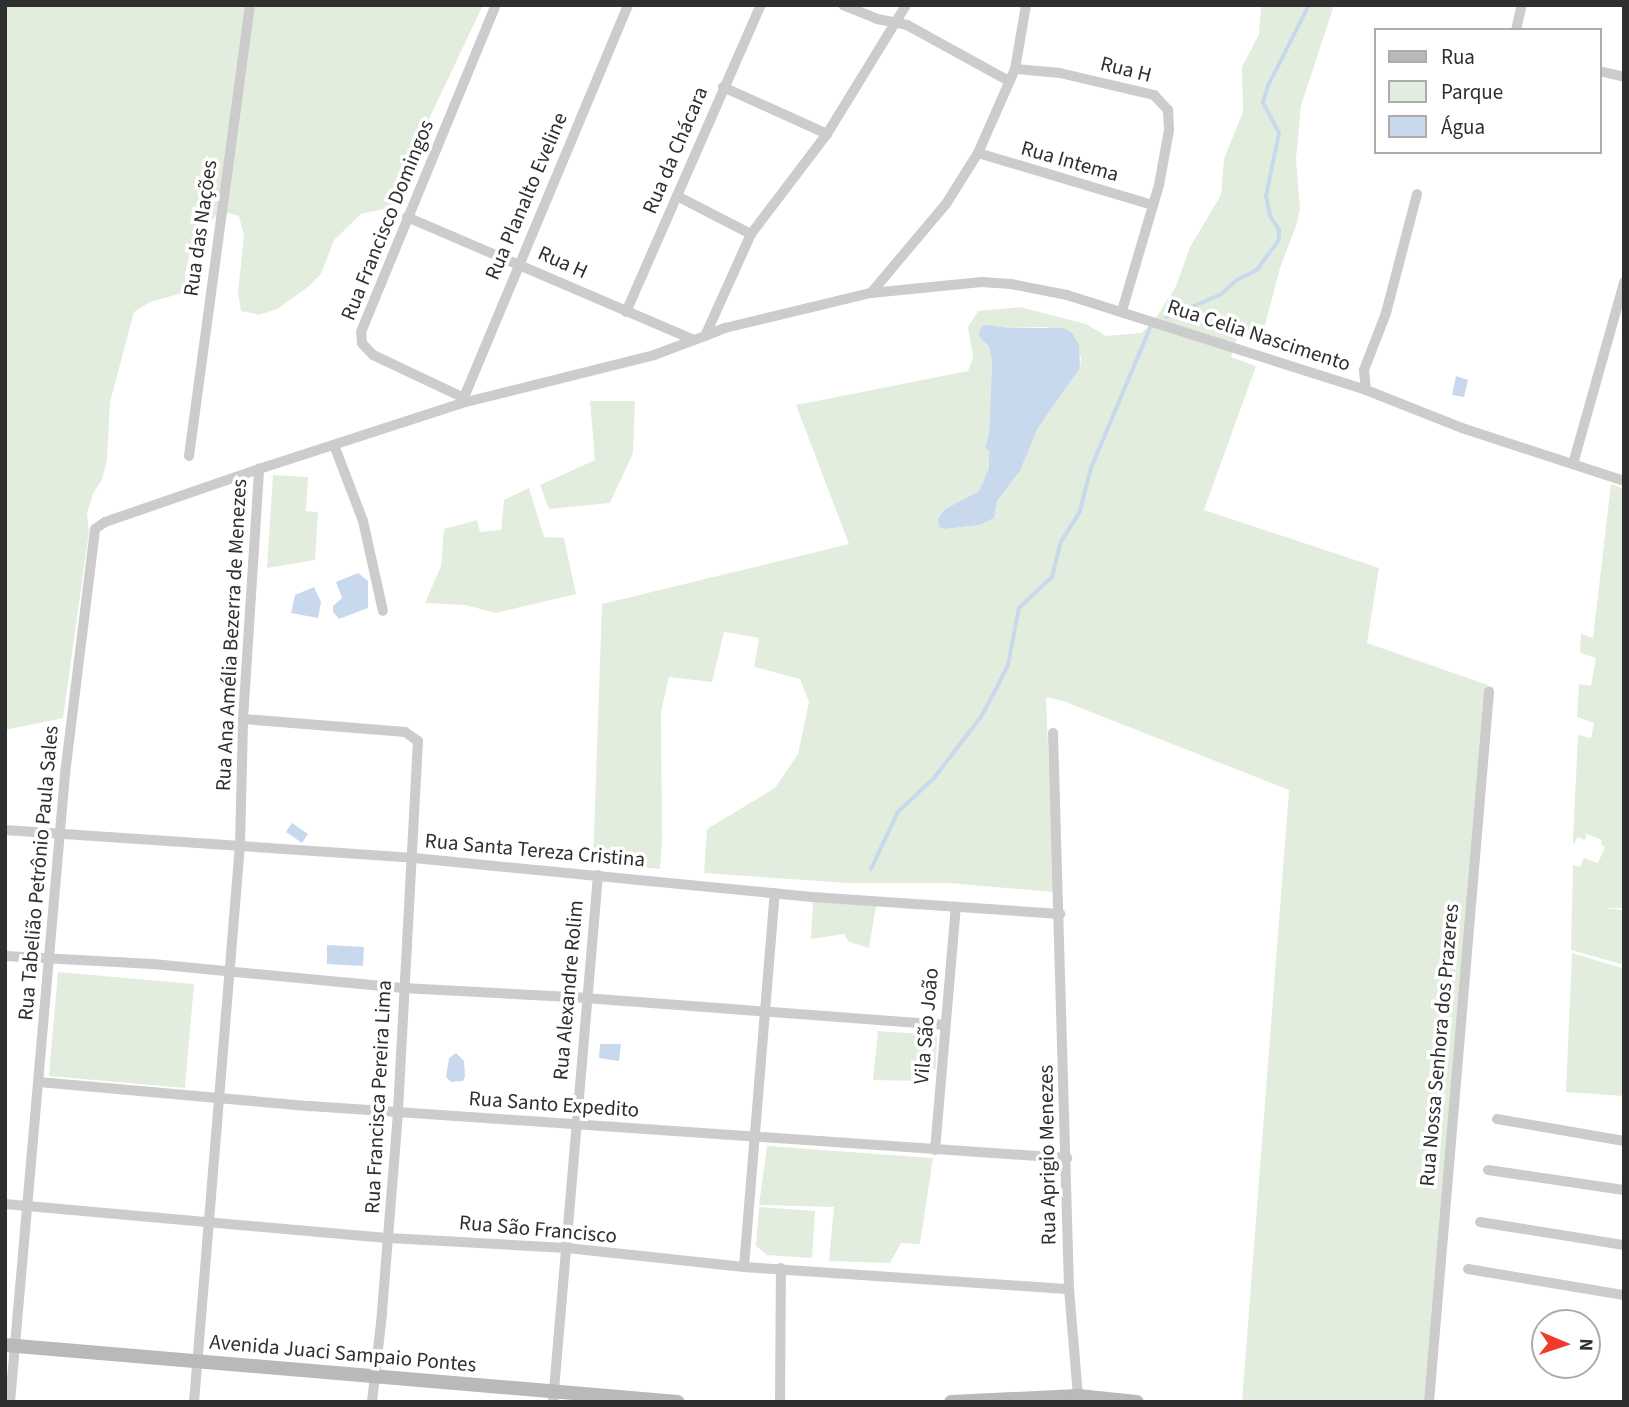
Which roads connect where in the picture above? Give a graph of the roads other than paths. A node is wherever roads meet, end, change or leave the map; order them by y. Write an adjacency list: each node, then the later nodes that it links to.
1 (250, 5): 33 (street, Rua das Nações)
2 (496, 5): 21 (street, Rua Francisco Domingos)
3 (628, 5): 23 (street, Rua Planalto Eveline)
4 (761, 5): 15 (street, Rua da Chácara)
5 (843, 5): 9 (street)
6 (906, 5): 9 (street)
7 (1027, 5): 11 (street)
8 (1522, 5): 10 (street)
9 (894, 21): 14 (street); 16 (street)
10 (1516, 28)
11 (1015, 69): 14 (street); 20 (street, Rua H)
12 (1601, 71): 13 (street)
13 (1624, 77)
14 (1009, 81): 17 (street)
15 (723, 87): 16 (street); 19 (street, Rua da Chácara)
16 (827, 134): 22 (street)
17 (978, 153): 20 (street, Rua Intema); 25 (street)
18 (1417, 194): 30 (street)
19 (677, 197): 22 (street); 27 (street, Rua da Chácara)
20 (1152, 205): 26 (street)
21 (407, 217): 23 (street, Rua H); 31 (street, Rua Francisco Domingos)
22 (751, 234): 28 (street)
23 (518, 264): 27 (street, Rua H); 31 (street, Rua Planalto Eveline)
24 (1624, 282): 34 (street)
25 (872, 293): 26 (street, Rua Celia Nascimento); 28 (street, Rua Celia Nascimento)
26 (1122, 311): 30 (street, Rua Celia Nascimento)
27 (626, 312): 29 (street, Rua H)
28 (705, 336): 29 (street, Rua Ana Amélia Bezerra de Menezes)
29 (694, 340): 31 (street, Rua Ana Amélia Bezerra de Menezes)
30 (1366, 390): 34 (street, Rua Celia Nascimento)
31 (462, 400): 32 (street, Rua Ana Amélia Bezerra de Menezes)
32 (334, 445): 35 (street, Rua Ana Amélia Bezerra de Menezes); 37 (street)
33 (189, 456)
34 (1573, 464): 36 (street, Rua Celia Nascimento)
35 (259, 469): 39 (street, Rua Ana Amélia Bezerra de Menezes); 42 (street, Rua Tabelião Petrônio Paula Sales)
36 (1624, 481)
37 (383, 611)
38 (1489, 692): 91 (street, Rua Nossa Senhora dos Prazeres)
39 (243, 719): 43 (street, Rua Ana Amélia Bezerra de Menezes); 44 (street, Rua Francisca Pereira Lima)
40 (1053, 733): 48 (street, Rua Aprigio Menezes)
41 (5, 830): 42 (street, Rua Santa Tereza Cristina)
42 (60, 832): 43 (street, Rua Santa Tereza Cristina); 50 (street, Rua Tabelião Petrônio Paula Sales)
43 (240, 845): 44 (street, Rua Santa Tereza Cristina); 51 (street, Rua Ana Amélia Bezerra de Menezes)
44 (414, 858): 45 (street, Rua Santa Tereza Cristina); 52 (street, Rua Francisca Pereira Lima)
45 (598, 875): 46 (street, Rua Santa Tereza Cristina); 53 (street, Rua Alexandre Rolim)
46 (775, 893): 47 (street, Rua Santa Tereza Cristina); 54 (street)
47 (956, 906): 48 (street, Rua Santa Tereza Cristina); 55 (street, Vila São João)
48 (1060, 914): 64 (street, Rua Aprigio Menezes)
49 (5, 956): 50 (street)
50 (49, 958): 51 (street); 56 (street, Rua Tabelião Petrônio Paula Sales)
51 (229, 970): 52 (street); 57 (street, Rua Ana Amélia Bezerra de Menezes)
52 (403, 988): 53 (street); 58 (street, Rua Francisca Pereira Lima)
53 (585, 998): 54 (street); 60 (street, Rua Alexandre Rolim)
54 (765, 1011): 55 (street); 61 (street)
55 (945, 1025): 63 (street, Vila São João)
56 (39, 1082): 57 (street, Rua Santo Expedito); 68 (street, Rua Tabelião Petrônio Paula Sales)
57 (218, 1096): 58 (street, Rua Santo Expedito); 69 (street, Rua Ana Amélia Bezerra de Menezes)
58 (398, 1113): 60 (street, Rua Santo Expedito); 71 (street, Rua Francisca Pereira Lima)
59 (1497, 1119): 62 (street)
60 (576, 1125): 61 (street, Rua Santo Expedito); 73 (street, Rua Alexandre Rolim)
61 (757, 1137): 63 (street, Rua Santo Expedito); 74 (street)
62 (1624, 1141)
63 (935, 1150): 64 (street, Rua Santo Expedito)
64 (1068, 1158): 77 (street, Rua Aprigio Menezes)
65 (1489, 1170): 66 (street)
66 (1624, 1190)
67 (5, 1204): 68 (street, Rua São Francisco)
68 (28, 1206): 69 (street, Rua São Francisco); 79 (street, Rua Tabelião Petrônio Paula Sales)
69 (207, 1220): 71 (street, Rua São Francisco); 80 (street, Rua Ana Amélia Bezerra de Menezes)
70 (1480, 1222): 72 (street)
71 (389, 1238): 73 (street, Rua São Francisco); 81 (street, Rua Francisca Pereira Lima)
72 (1624, 1245)
73 (567, 1248): 74 (street, Rua São Francisco); 83 (street, Rua Alexandre Rolim)
74 (744, 1267): 75 (street, Rua São Francisco)
75 (781, 1268): 77 (street, Rua São Francisco); 88 (street)
76 (1468, 1269): 78 (street)
77 (1069, 1289): 82 (street, Rua Aprigio Menezes)
78 (1624, 1295)
79 (10, 1345): 80 (main road, Avenida Juaci Sampaio Pontes); 84 (street, Rua Tabelião Petrônio Paula Sales)
80 (197, 1362): 81 (main road, Avenida Juaci Sampaio Pontes); 85 (street, Rua Ana Amélia Bezerra de Menezes)
81 (374, 1376): 83 (main road, Avenida Juaci Sampaio Pontes); 86 (street, Rua Francisca Pereira Lima)
82 (1078, 1396): 89 (main road); 90 (main road)
83 (553, 1397): 87 (main road, Avenida Juaci Sampaio Pontes)
84 (10, 1402)
85 (194, 1402)
86 (372, 1402)
87 (678, 1402)
88 (780, 1402)
89 (951, 1402)
90 (1137, 1402)
91 (1429, 1402)

